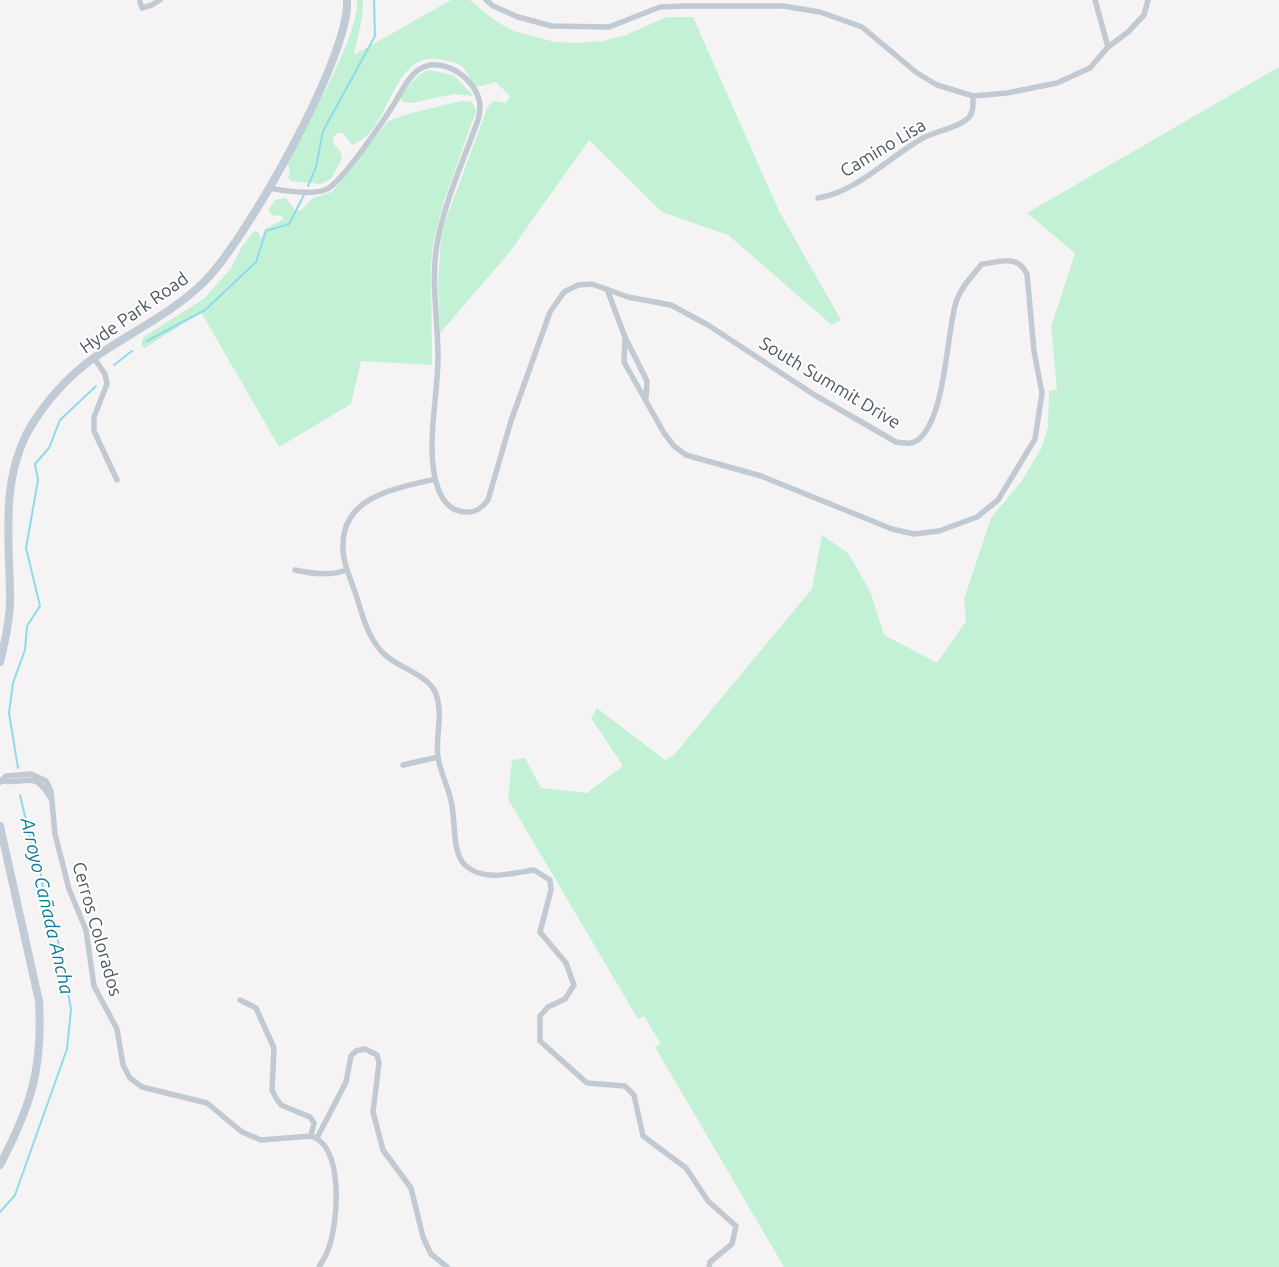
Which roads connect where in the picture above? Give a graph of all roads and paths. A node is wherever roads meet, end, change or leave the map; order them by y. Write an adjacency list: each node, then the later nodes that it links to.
1 (160, 0): 7 (street)
2 (347, 0): 11 (main road, Hyde Park Road)
3 (486, 0): 8 (street)
4 (756, 0): 8 (street)
5 (1095, 0): 9 (street)
6 (1148, 0): 9 (street)
7 (140, 2)
8 (751, 7): 10 (street)
9 (1108, 47): 10 (street)
10 (973, 96): 12 (street, Camino Lisa)
11 (269, 188): 15 (main road, Hyde Park Road); 17 (street, South Summit Drive)
12 (818, 198)
13 (607, 289): 14 (street, South Summit Drive); 16 (street, South Summit Drive); 17 (street, South Summit Drive)
14 (625, 337): 16 (street, South Summit Drive); 16 (street, South Summit Drive)
15 (94, 358): 18 (street); 21 (main road, Hyde Park Road)
16 (646, 400)
17 (435, 479): 20 (street)
18 (117, 480)
19 (295, 570): 20 (street)
20 (348, 570): 22 (street)
21 (0, 662)
22 (438, 757): 23 (street); 31 (street)
23 (403, 765)
24 (1, 781): 27 (street, Cerros Colorados)
25 (0, 826): 28 (main road)
26 (240, 1000): 27 (street)
27 (314, 1137): 29 (street); 30 (street)
28 (0, 1166)
29 (319, 1267)
30 (447, 1267)
31 (709, 1267)

